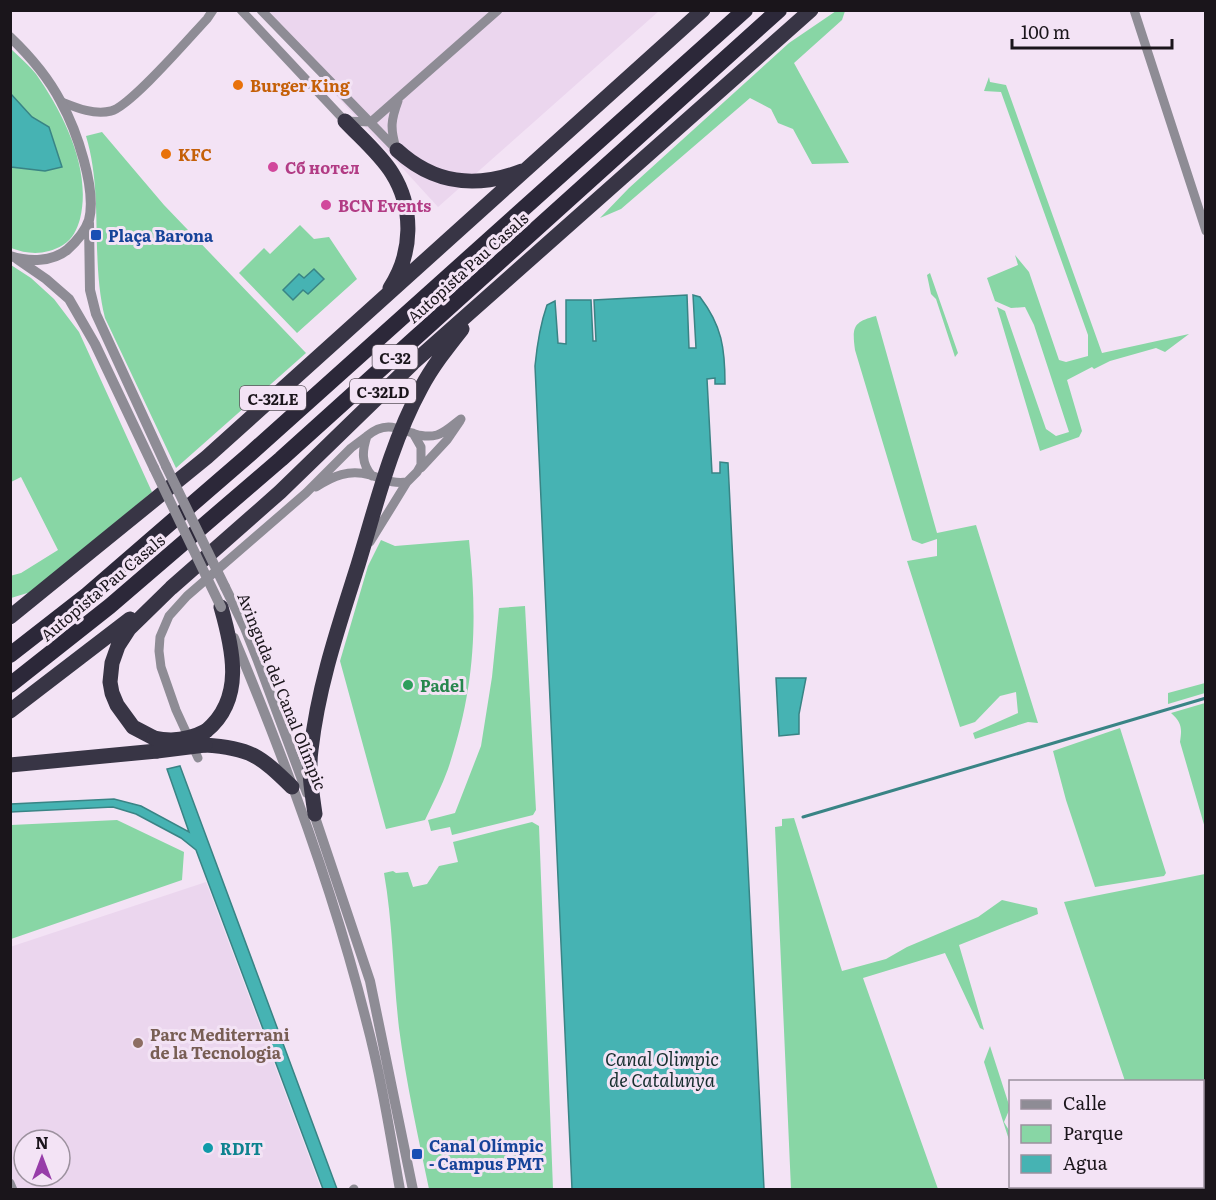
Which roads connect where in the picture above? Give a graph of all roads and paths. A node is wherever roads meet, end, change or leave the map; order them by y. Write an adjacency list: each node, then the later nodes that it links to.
1 (213, 10): 14 (street)
2 (241, 10): 15 (street)
3 (261, 10): 16 (street)
4 (498, 10): 13 (street)
5 (703, 10): 18 (highway, C-32LE)
6 (745, 10): 36 (highway, Autopista Pau Casals / C-32)
7 (779, 10): 37 (highway, Autopista Pau Casals / C-32)
8 (811, 10): 11 (highway, C-32LD)
9 (822, 10): 11 (highway)
10 (1134, 10): 20 (street)
11 (790, 30): 22 (highway, C-32LD)
12 (10, 37): 14 (street, Avinguda del Canal Olímpic)
13 (399, 99): 16 (street); 17 (street)
14 (62, 102): 19 (street, Avinguda del Canal Olímpic)
15 (345, 121): 16 (street); 23 (highway)
16 (371, 122): 17 (street)
17 (397, 150): 18 (highway)
18 (527, 168): 23 (highway, C-32LE)
19 (89, 220): 21 (street); 43 (street, Avinguda del Canal Olímpic, bridge)
20 (1206, 231)
21 (13, 257): 34 (street, Avinguda del Canal Olímpic, bridge)
22 (507, 280): 24 (highway); 31 (highway, C-32LD)
23 (386, 296): 32 (highway, C-32LE)
24 (408, 431): 25 (street); 26 (street); 26 (street); 27 (highway)
25 (367, 436): 27 (street); 29 (street)
26 (417, 472): 28 (street)
27 (378, 478): 28 (street); 29 (street); 30 (highway)
28 (407, 482): 30 (street)
29 (306, 493): 40 (street)
30 (358, 566): 43 (highway)
31 (171, 588): 38 (highway, C-32LD); 39 (highway)
32 (35, 598): 33 (highway); 35 (highway, C-32LE)
33 (10, 604)
34 (221, 607): 40 (highway); 42 (street, Avinguda del Canal Olímpic)
35 (10, 617)
36 (10, 655)
37 (10, 685)
38 (10, 711)
39 (155, 744): 40 (highway, bridge); 41 (highway)
40 (203, 745): 42 (highway)
41 (10, 765)
42 (292, 787): 46 (street, Avinguda del Canal Olímpic)
43 (315, 814): 47 (street, Avinguda del Canal Olímpic)
44 (10, 1183): 45 (street)
45 (13, 1190)
46 (400, 1190)
47 (413, 1190)

